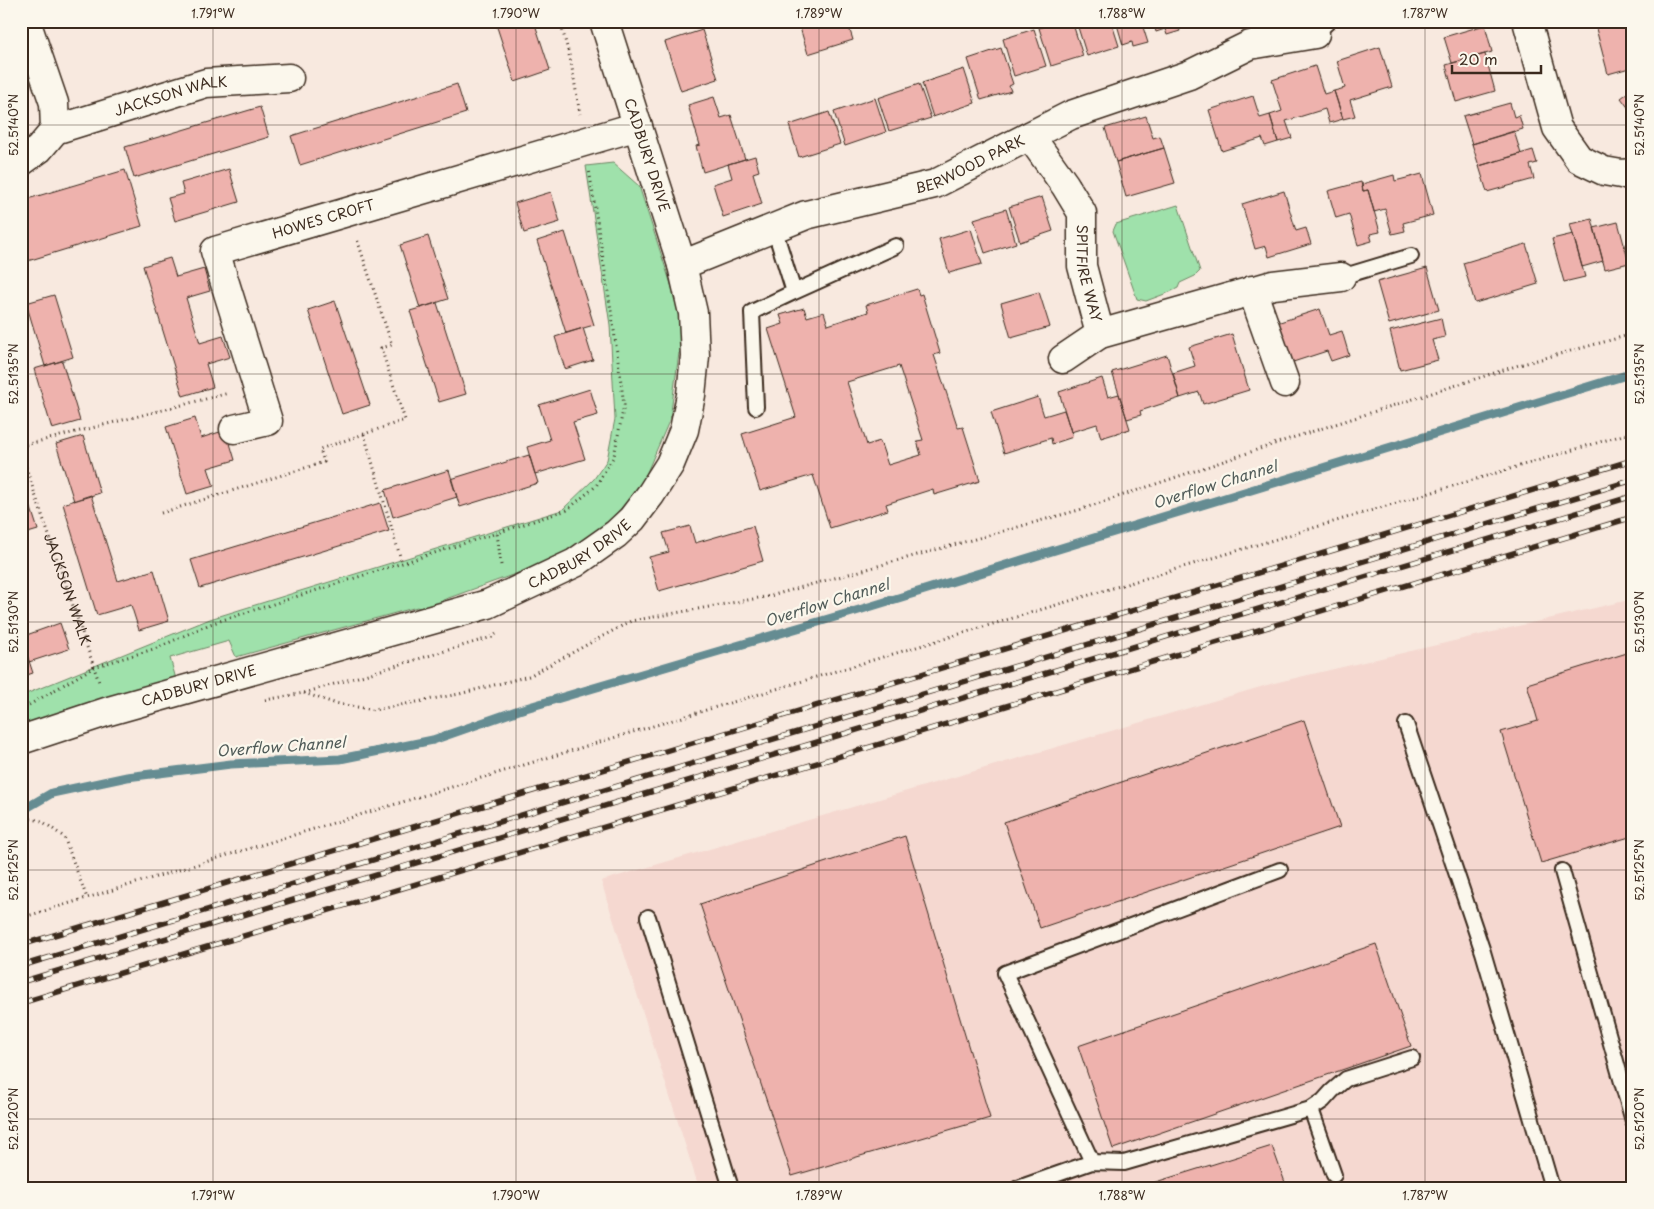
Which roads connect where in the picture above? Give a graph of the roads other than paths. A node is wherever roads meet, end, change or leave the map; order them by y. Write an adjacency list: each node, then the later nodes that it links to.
1 (26, 21): 8 (street)
2 (604, 21): 7 (street, CADBURY DRIVE)
3 (1527, 21): 11 (street)
4 (1322, 27): 5 (street, BERWOOD PARK)
5 (1250, 33): 9 (street, BERWOOD PARK)
6 (289, 78): 8 (street, JACKSON WALK)
7 (638, 126): 15 (street, CADBURY DRIVE); 23 (street, HOWES CROFT)
8 (55, 130): 10 (street)
9 (1030, 136): 12 (street, BERWOOD PARK); 19 (street, SPITFIRE WAY)
10 (21, 162)
11 (1633, 173)
12 (774, 228): 15 (street, BERWOOD PARK); 18 (lane)
13 (896, 246): 18 (lane)
14 (1411, 256): 16 (lane)
15 (682, 264): 25 (street, CADBURY DRIVE)
16 (1341, 277): 17 (street, SPITFIRE WAY)
17 (1252, 290): 19 (street, SPITFIRE WAY); 21 (street)
18 (794, 292): 22 (lane)
19 (1100, 334): 20 (street, SPITFIRE WAY)
20 (1063, 359)
21 (1285, 383)
22 (756, 407)
23 (234, 429)
24 (1406, 724): 37 (lane)
25 (21, 740)
26 (1280, 870): 32 (lane)
27 (1562, 871): 31 (lane)
28 (648, 917): 35 (lane)
29 (1412, 1058): 30 (lane)
30 (1311, 1109): 32 (lane); 33 (lane)
31 (1633, 1121)
32 (1092, 1162): 34 (lane)
33 (1334, 1175)
34 (1050, 1183): 36 (lane)
35 (731, 1188)
36 (1018, 1188)
37 (1552, 1188)

